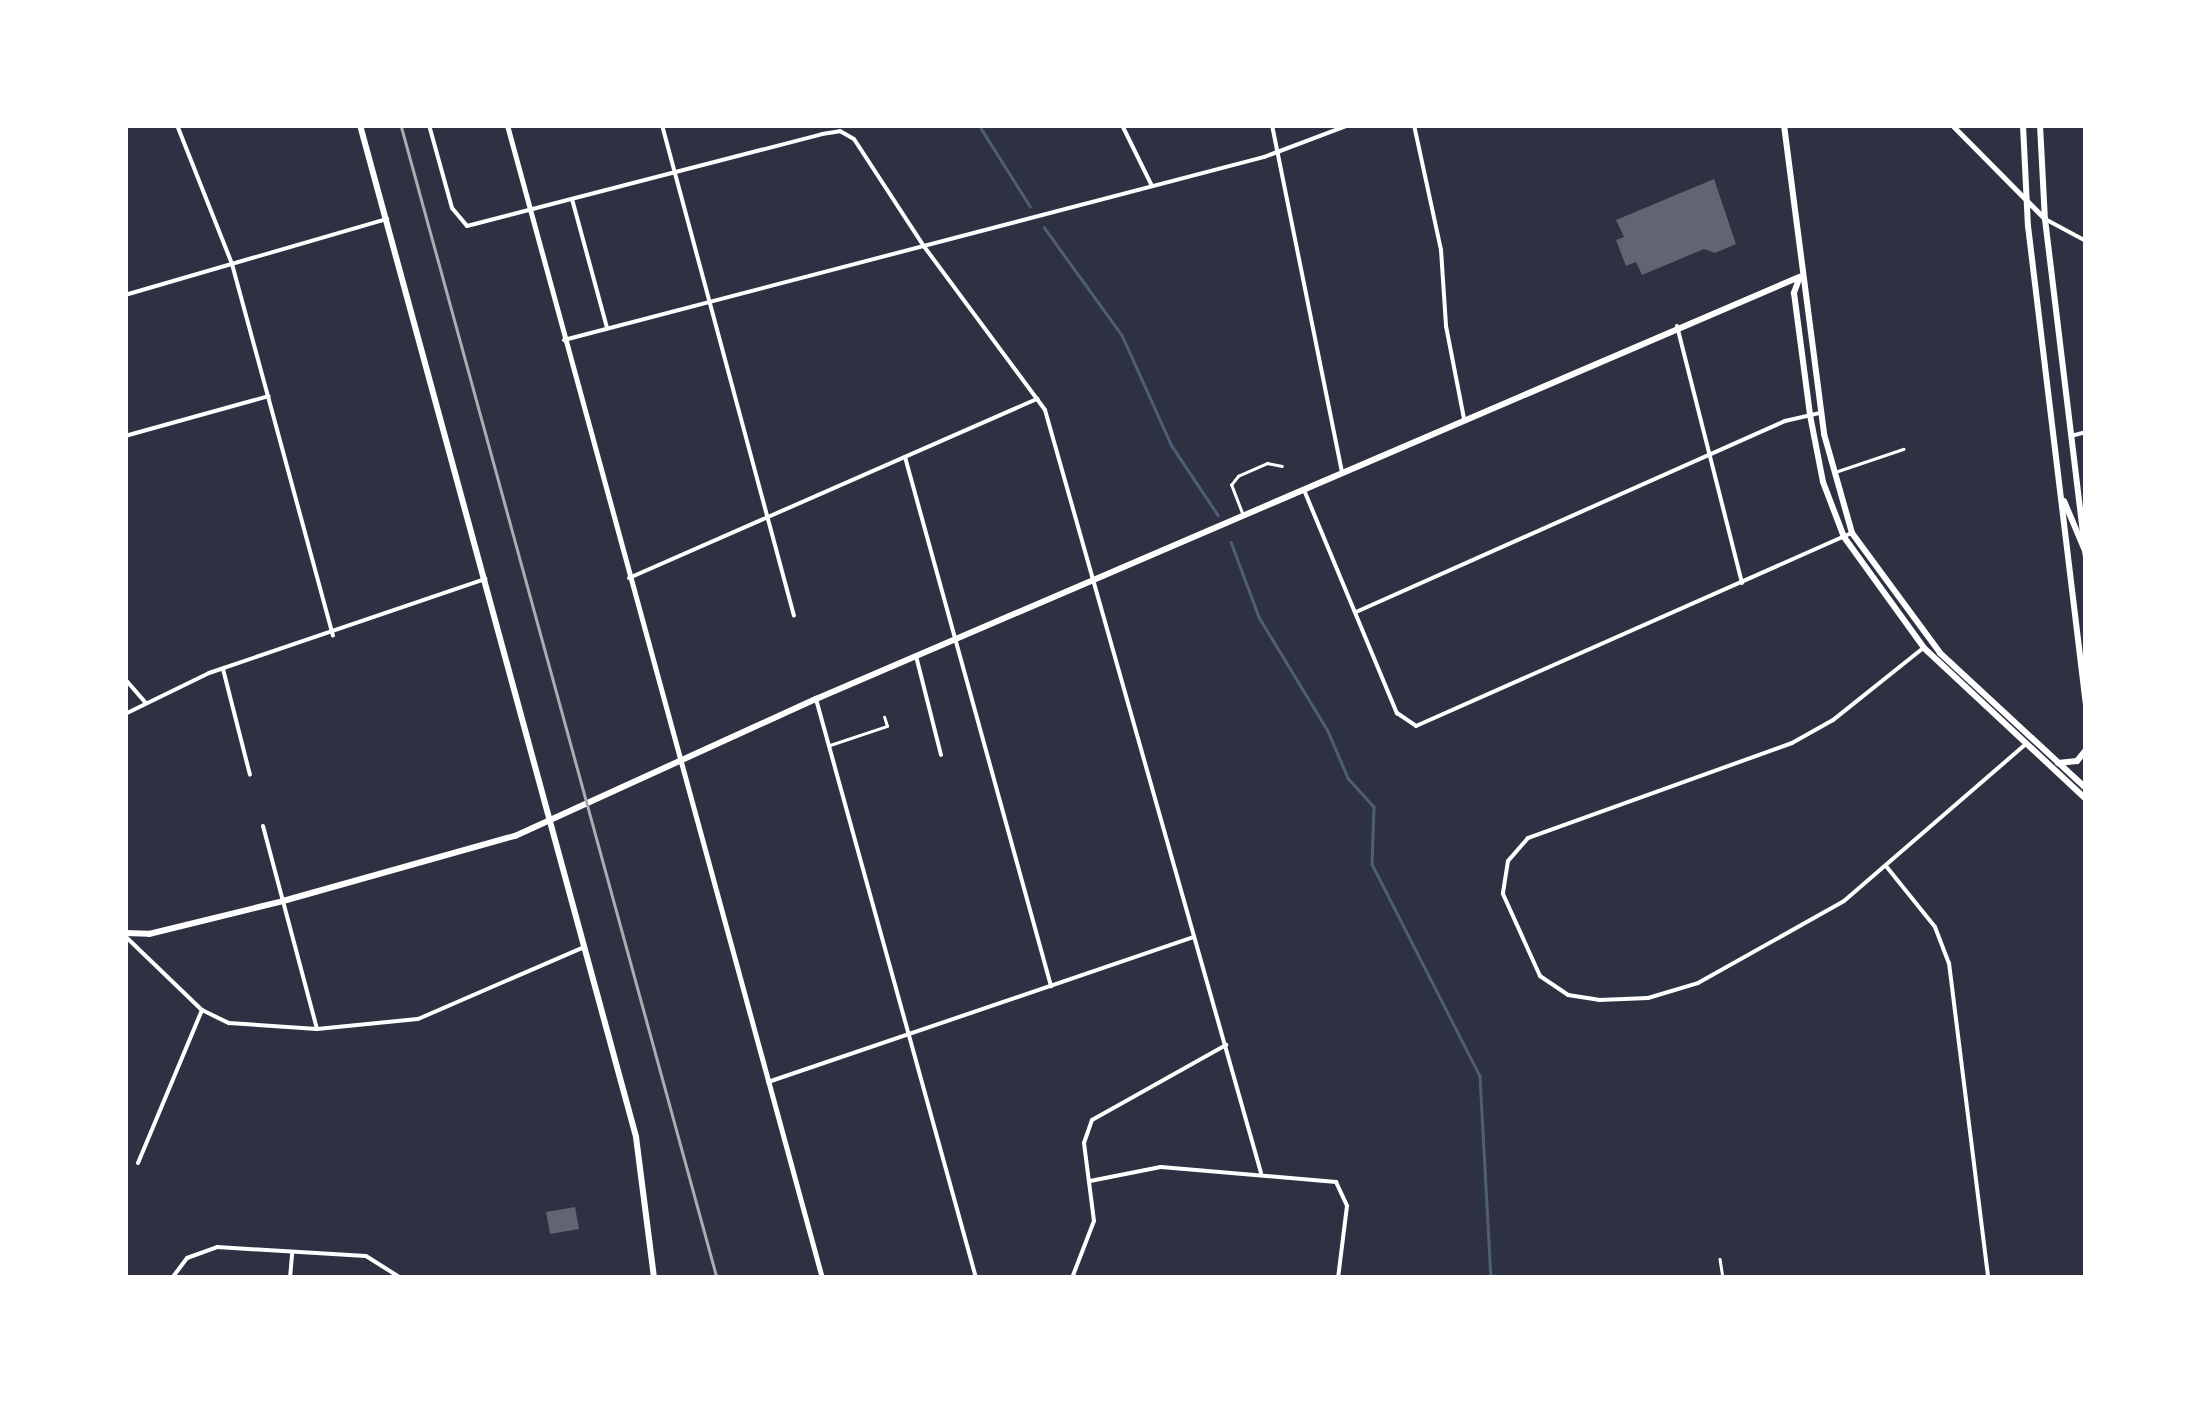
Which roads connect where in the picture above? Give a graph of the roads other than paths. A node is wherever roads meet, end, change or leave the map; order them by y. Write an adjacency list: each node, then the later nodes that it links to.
1 (177, 125): 24 (street)
2 (360, 125): 20 (main road)
3 (430, 125): 19 (street)
4 (507, 125): 19 (street)
5 (662, 125): 15 (street)
6 (1122, 125): 16 (street)
7 (1272, 125): 14 (street)
8 (1349, 125): 14 (street)
9 (1414, 125): 35 (street)
10 (1784, 125): 25 (main road)
11 (1952, 125): 17 (street)
12 (2023, 125): 17 (main road)
13 (2040, 125): 21 (main road)
14 (1278, 153): 16 (street); 43 (street)
15 (674, 173): 18 (street); 23 (street); 27 (street)
16 (1152, 186): 23 (street)
17 (2026, 198): 21 (street); 46 (main road)
18 (572, 199): 19 (street); 29 (street)
19 (529, 210): 30 (street)
20 (387, 219): 24 (street); 52 (main road)
21 (2044, 219): 22 (street); 38 (main road)
22 (2086, 240)
23 (923, 246): 27 (street); 32 (street)
24 (232, 264): 26 (street); 31 (street)
25 (1800, 278): 28 (main road); 33 (main road); 34 (main road)
26 (125, 295)
27 (709, 301): 29 (street); 48 (street)
28 (1676, 326): 35 (main road); 40 (street)
29 (607, 328): 30 (street)
30 (564, 340): 51 (street)
31 (270, 396): 37 (street); 57 (street)
32 (1039, 399): 41 (street); 53 (street)
33 (1822, 413): 34 (street); 44 (main road)
34 (1810, 415): 40 (street); 49 (main road)
35 (1464, 420): 43 (main road)
36 (2086, 432): 38 (street)
37 (125, 436)
38 (2071, 436): 50 (main road)
39 (1902, 449): 44 (lane)
40 (1710, 454): 54 (street); 55 (street)
41 (905, 457): 48 (street); 58 (street)
42 (1282, 466): 47 (lane)
43 (1342, 473): 45 (main road)
44 (1831, 473): 49 (main road)
45 (1304, 490): 47 (main road); 55 (street)
46 (2061, 496): 50 (main road); 64 (main road)
47 (1243, 516): 53 (main road)
48 (766, 518): 51 (street); 56 (street)
49 (1848, 535): 54 (street); 59 (main road)
50 (2086, 554)
51 (629, 578): 72 (street)
52 (485, 579): 57 (street); 77 (main road)
53 (1093, 580): 58 (main road); 82 (street)
54 (1742, 584): 55 (street)
55 (1356, 612)
56 (794, 616)
57 (332, 635): 61 (street)
58 (955, 640): 60 (main road); 84 (street)
59 (1927, 645): 69 (main road); 73 (main road); 79 (street)
60 (916, 656): 63 (main road); 71 (street)
61 (223, 668): 65 (street); 74 (street)
62 (125, 680): 65 (street)
63 (816, 700): 68 (street); 72 (main road)
64 (2086, 702)
65 (146, 703): 66 (street)
66 (125, 714)
67 (884, 717): 68 (lane)
68 (829, 745): 87 (street)
69 (2025, 745): 76 (main road); 79 (street)
70 (2086, 750): 73 (main road)
71 (942, 756)
72 (679, 760): 77 (main road); 89 (street)
73 (2058, 763): 75 (main road)
74 (250, 775)
75 (2086, 788)
76 (2086, 799)
77 (550, 820): 80 (main road); 83 (main road)
78 (264, 826): 80 (street)
79 (1886, 866): 104 (street)
80 (283, 901): 81 (main road); 86 (street)
81 (125, 934): 85 (street)
82 (1195, 937): 84 (street); 88 (street)
83 (585, 947): 86 (street); 98 (main road)
84 (1051, 986): 87 (street)
85 (202, 1010): 86 (street); 90 (street)
86 (317, 1029)
87 (909, 1034): 89 (street); 100 (street)
88 (1226, 1044): 91 (street); 92 (street)
89 (768, 1082): 99 (street)
90 (138, 1163)
91 (1261, 1174): 92 (street); 102 (street)
92 (1090, 1180): 101 (street)
93 (292, 1251): 95 (street); 96 (street); 97 (street)
94 (1720, 1258): 103 (lane)
95 (172, 1278)
96 (290, 1278)
97 (401, 1278)
98 (654, 1278)
99 (822, 1278)
100 (976, 1278)
101 (1072, 1278)
102 (1338, 1278)
103 (1722, 1278)
104 (1988, 1278)

